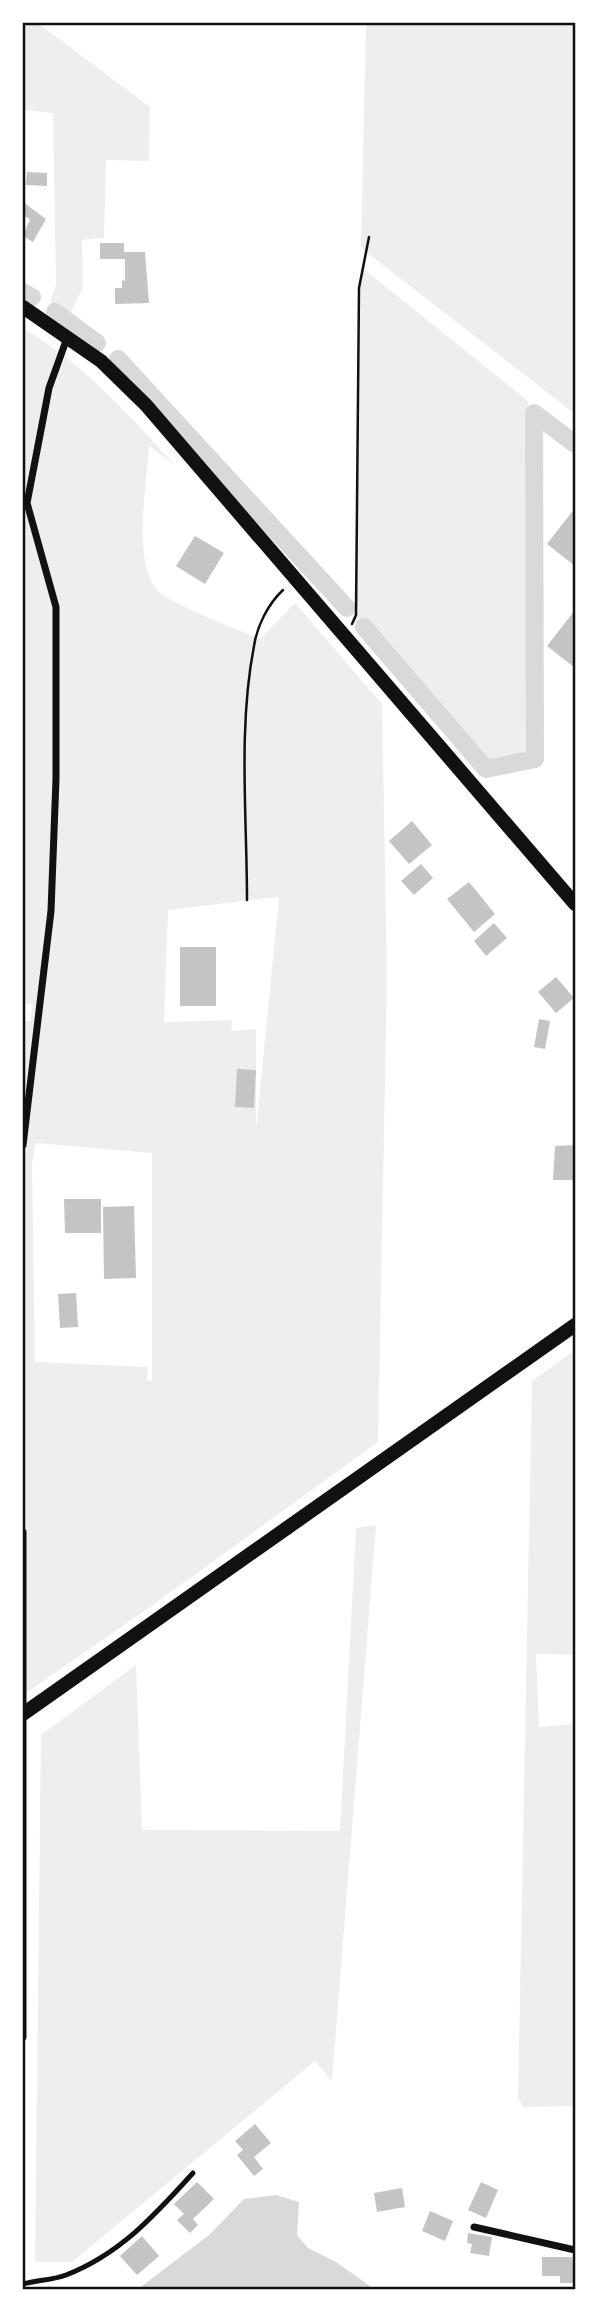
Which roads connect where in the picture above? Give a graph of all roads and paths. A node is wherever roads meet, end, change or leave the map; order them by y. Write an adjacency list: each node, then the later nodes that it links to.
1 (369, 237): 5 (path)
2 (23, 307): 3 (main road)
3 (68, 336): 4 (main road); 8 (street)
4 (295, 579): 5 (main road); 6 (path)
5 (343, 635): 7 (main road)
6 (247, 900)
7 (575, 904)
8 (23, 1145)
9 (575, 1325): 11 (main road)
10 (23, 1532): 11 (street)
11 (24, 1713): 12 (street)
12 (23, 2036)
13 (193, 2173): 16 (lane)
14 (474, 2227): 15 (street)
15 (575, 2250)
16 (23, 2284)

